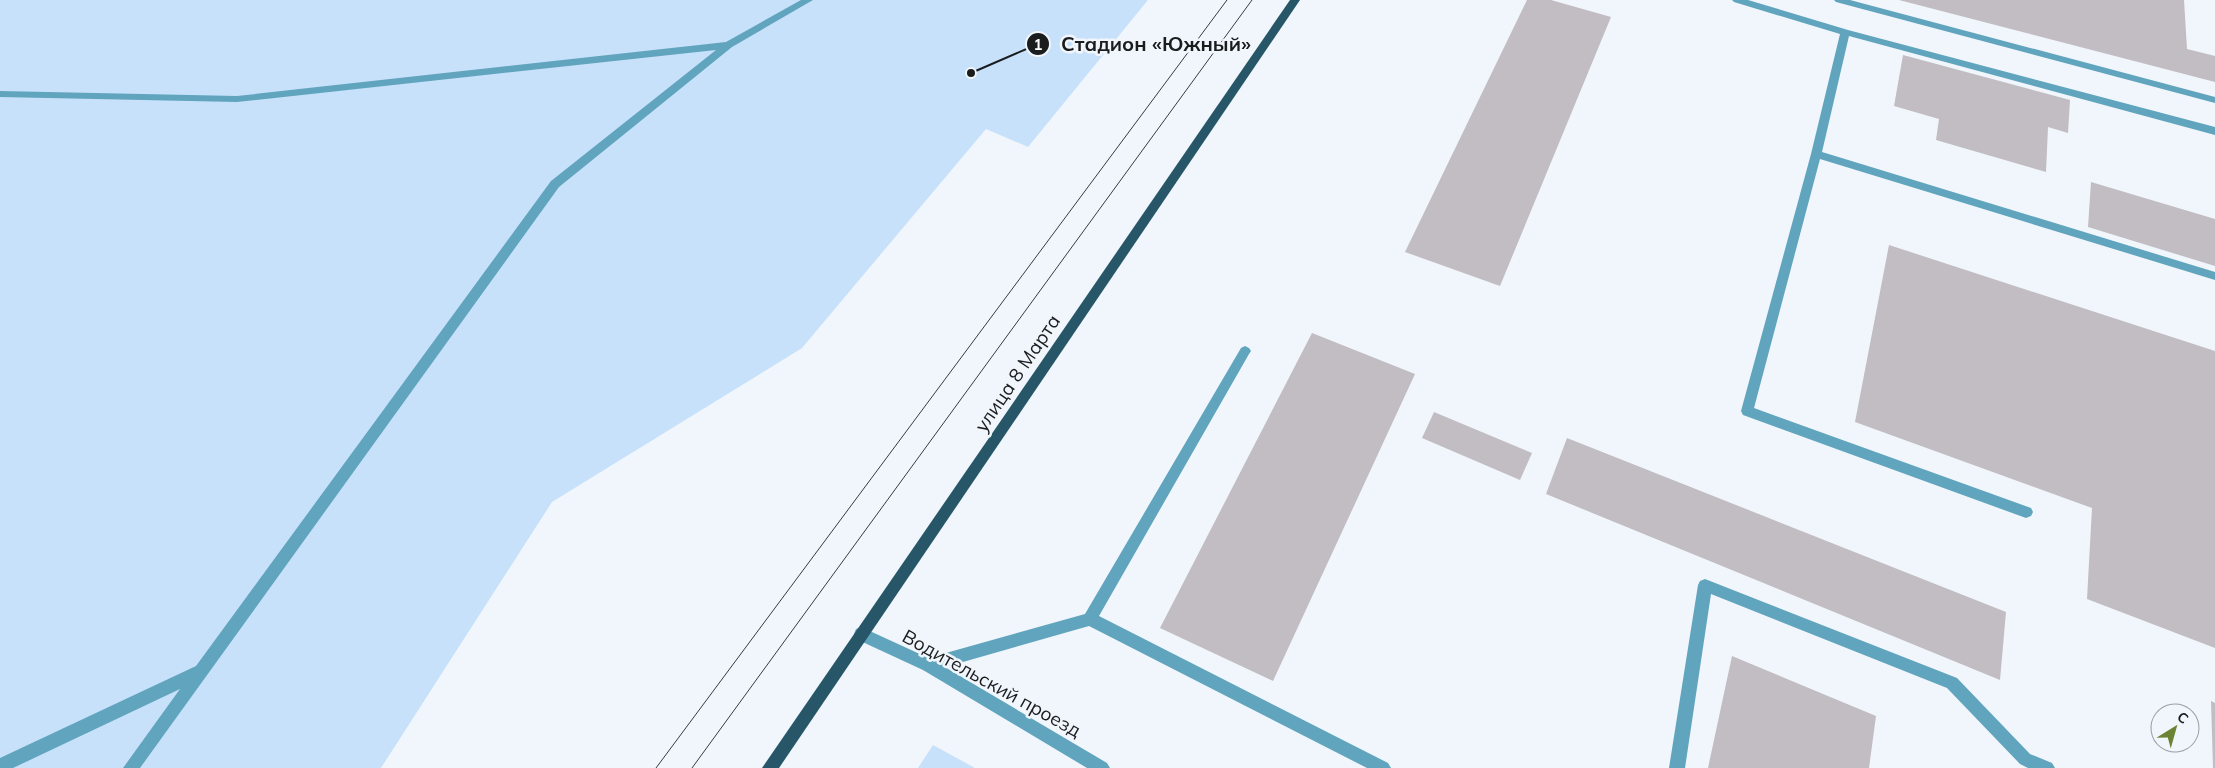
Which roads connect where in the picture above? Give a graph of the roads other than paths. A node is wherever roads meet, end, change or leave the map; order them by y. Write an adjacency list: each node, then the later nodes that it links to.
1 (808, 0): 6 (street)
2 (1295, 0): 15 (main road, улица 8 Марта)
3 (1738, 0): 5 (street)
4 (1839, 0): 8 (street)
5 (1845, 32): 9 (street); 10 (street)
6 (728, 46): 7 (street); 17 (street)
7 (0, 94)
8 (2215, 100)
9 (2215, 131)
10 (1816, 154): 11 (street); 13 (street)
11 (2215, 276)
12 (1245, 351): 14 (street)
13 (2026, 512)
14 (1090, 620): 16 (street); 22 (street)
15 (861, 634): 16 (street, Водительский проезд); 20 (main road, улица 8 Марта)
16 (928, 666): 21 (street, Водительский проезд)
17 (201, 671): 18 (street); 19 (street)
18 (0, 766)
19 (131, 768)
20 (770, 768)
21 (1102, 768)
22 (1383, 768)
23 (1677, 768): 24 (street)
24 (2047, 768)

